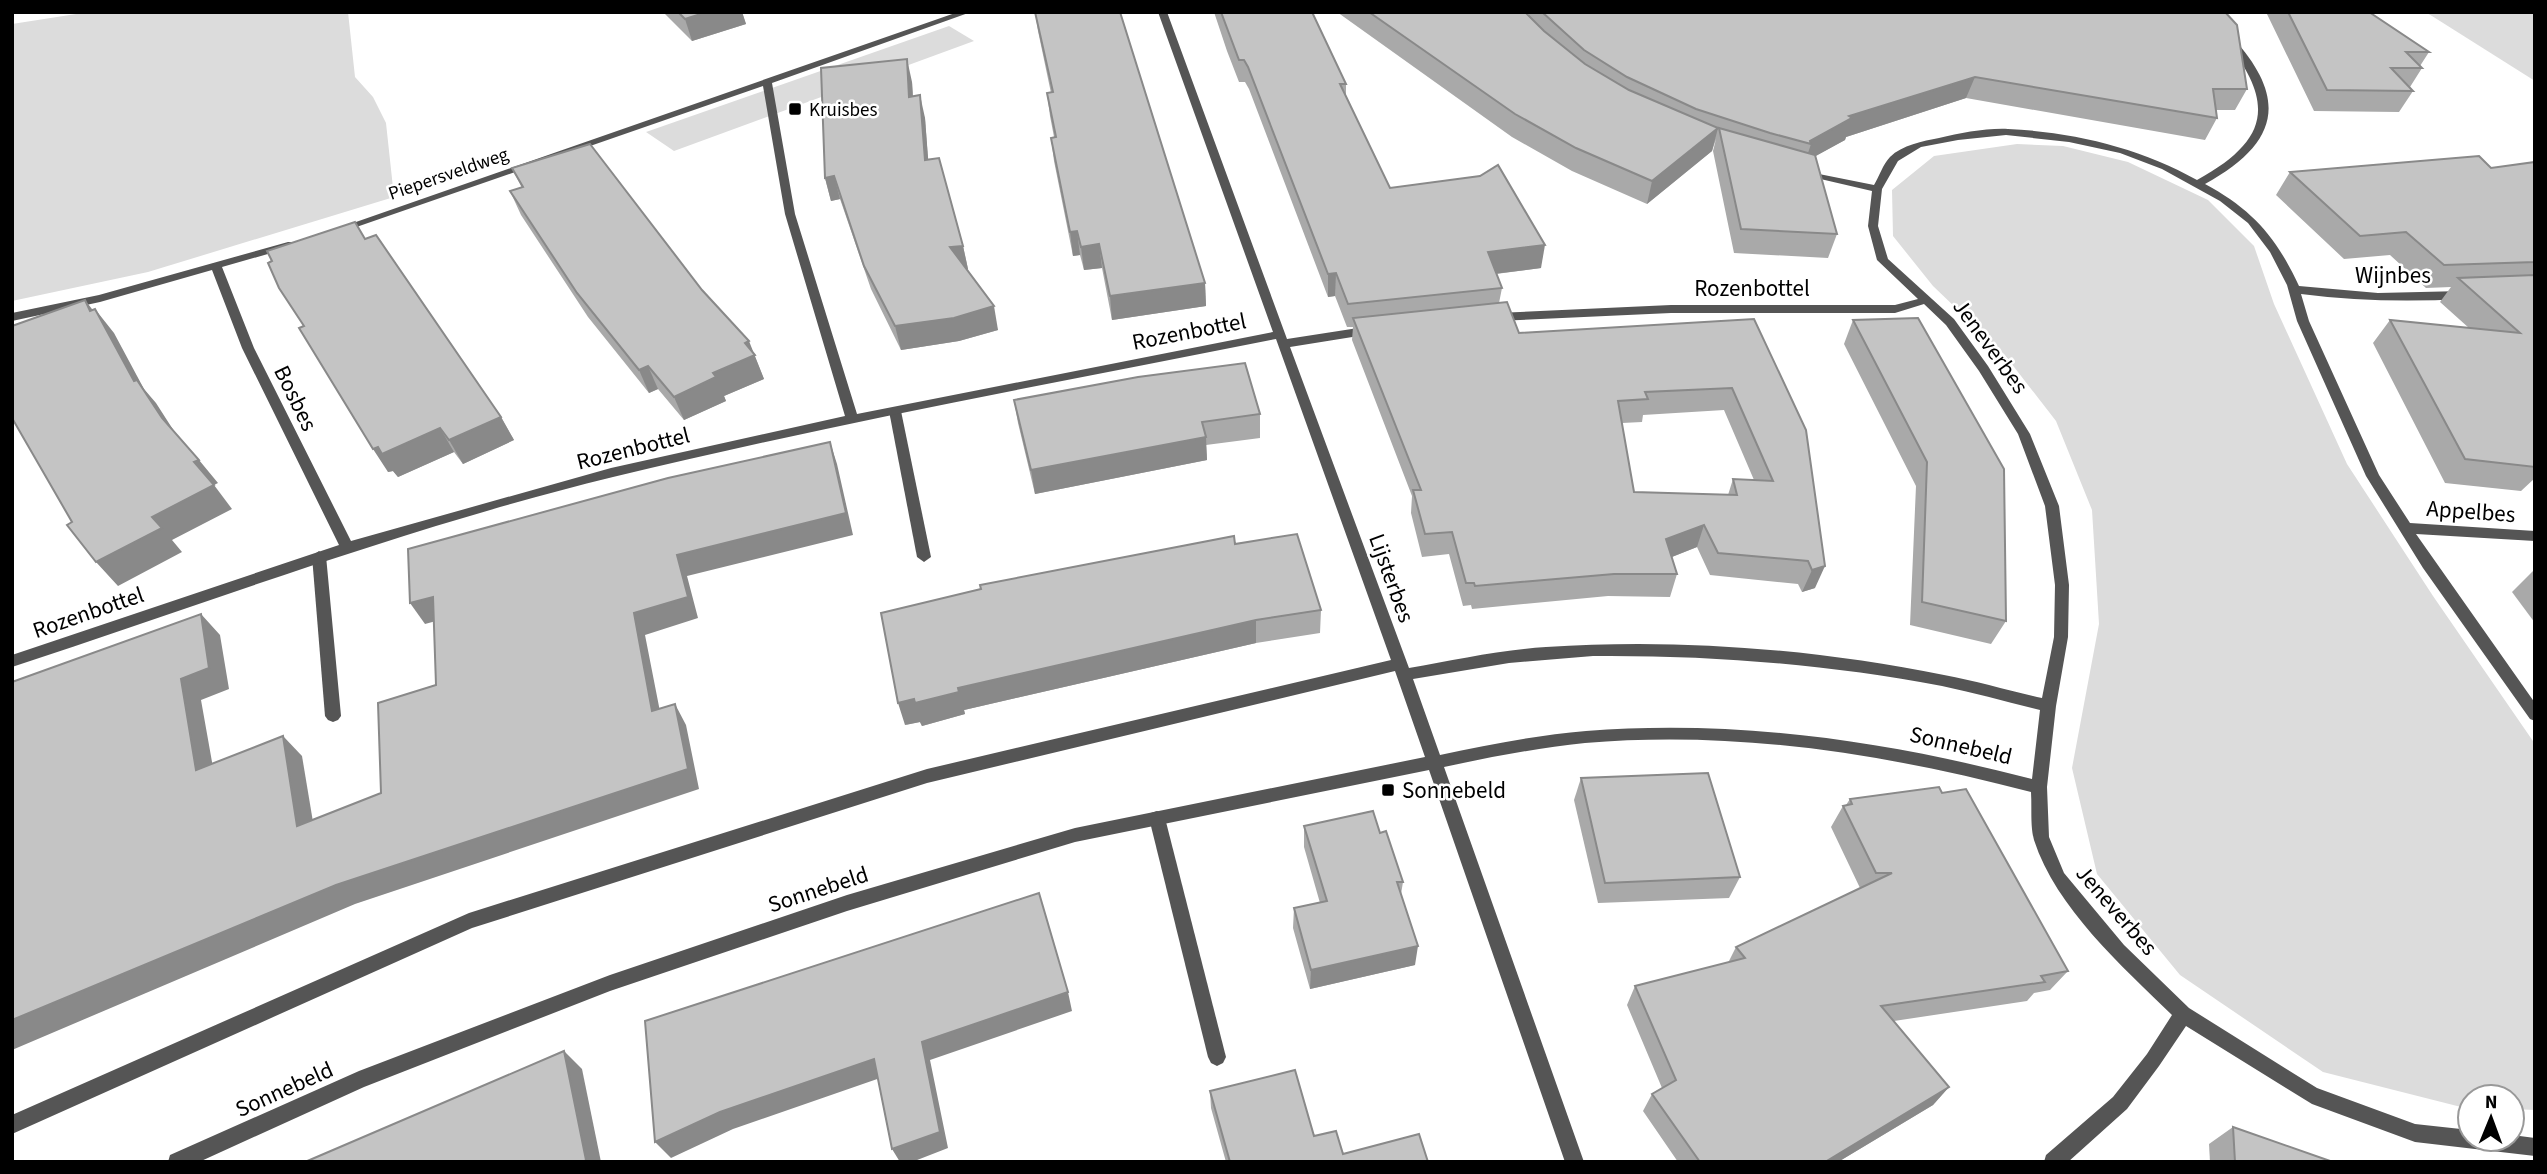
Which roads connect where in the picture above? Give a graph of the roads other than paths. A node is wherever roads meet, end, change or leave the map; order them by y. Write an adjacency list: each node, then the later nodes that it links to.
1 (967, 12): 4 (street, Piepersveldweg)
2 (1162, 12): 17 (street, Lijsterbes)
3 (2223, 33): 6 (street)
4 (767, 81): 8 (street, Piepersveldweg); 19 (street)
5 (1797, 171): 7 (street)
6 (2198, 184): 7 (street, Jeneverbes); 11 (street, Jeneverbes)
7 (1877, 189): 13 (street, Jeneverbes)
8 (328, 233)
9 (303, 241): 10 (street)
10 (216, 265): 14 (street); 22 (street, Bosbes)
11 (2294, 289): 12 (street, Wijnbes); 20 (street, Jeneverbes)
12 (2471, 294)
13 (1927, 300): 15 (street, Rozenbottel); 27 (street, Jeneverbes)
14 (12, 317)
15 (1487, 318)
16 (1385, 328): 17 (street, Rozenbottel)
17 (1281, 340): 18 (street, Rozenbottel); 26 (street, Lijsterbes)
18 (895, 411): 19 (street, Rozenbottel); 24 (street)
19 (852, 419): 22 (street, Rozenbottel)
20 (2404, 527): 21 (street, Appelbes); 28 (street, Jeneverbes)
21 (2535, 536)
22 (347, 547): 23 (street, Rozenbottel)
23 (319, 556): 25 (street, Rozenbottel); 29 (street)
24 (924, 556)
25 (12, 661)
26 (1402, 670): 27 (street); 30 (street, Lijsterbes); 35 (street)
27 (2048, 706): 31 (street, Jeneverbes)
28 (2535, 715)
29 (333, 716)
30 (1435, 762): 31 (street, Sonnebeld); 32 (street, Sonnebeld); 38 (street, Lijsterbes)
31 (2039, 787): 33 (street, Jeneverbes)
32 (1157, 818): 34 (street); 37 (street, Sonnebeld)
33 (2183, 1014): 36 (street, Jeneverbes); 39 (street)
34 (1217, 1057)
35 (12, 1125)
36 (2535, 1147)
37 (177, 1162)
38 (1575, 1162)
39 (2053, 1162)

